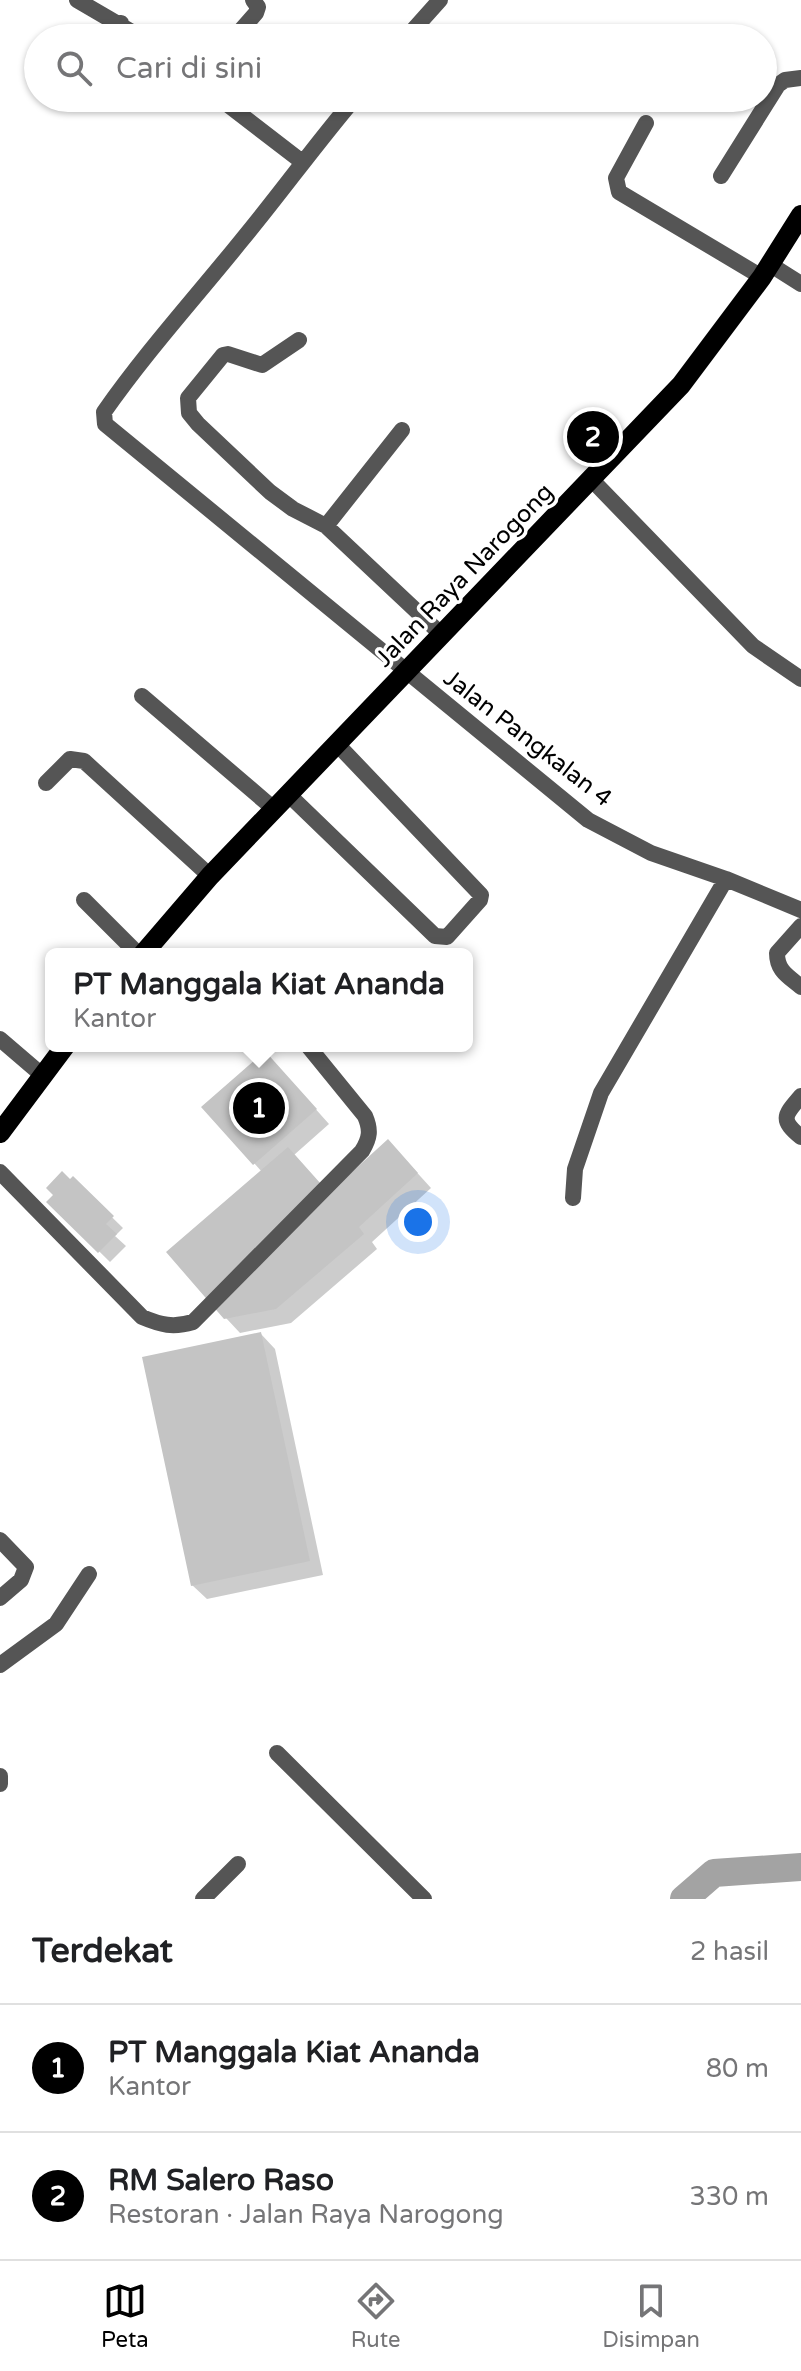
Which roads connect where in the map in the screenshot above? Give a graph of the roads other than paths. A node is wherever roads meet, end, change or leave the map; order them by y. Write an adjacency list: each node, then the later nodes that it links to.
1 (77, 0): 4 (street)
2 (253, 0): 5 (street)
3 (440, 0): 6 (street)
4 (121, 23)
5 (246, 24)
6 (419, 24)
7 (801, 78): 8 (street)
8 (777, 87)
9 (237, 112): 13 (street)
10 (343, 112): 13 (street)
11 (761, 112): 14 (street)
12 (646, 123): 16 (street)
13 (301, 161): 23 (street, Jalan Pangkalan 4)
14 (721, 176)
15 (801, 215): 16 (main road, Jalan Raya Narogong)
16 (766, 271): 17 (street); 20 (main road, Jalan Raya Narogong)
17 (801, 284)
18 (299, 340): 21 (street)
19 (402, 430): 21 (street)
20 (592, 480): 22 (main road, Jalan Raya Narogong); 24 (street)
21 (326, 526): 22 (street)
22 (442, 635): 23 (main road, Jalan Raya Narogong)
23 (406, 672): 26 (main road, Jalan Raya Narogong); 31 (street, Jalan Pangkalan 4)
24 (801, 679)
25 (142, 696): 29 (street)
26 (337, 744): 28 (main road, Jalan Raya Narogong); 28 (street)
27 (46, 783): 30 (street)
28 (289, 795): 29 (main road, Jalan Raya Narogong)
29 (274, 809): 30 (main road, Jalan Raya Narogong)
30 (210, 876): 36 (main road, Jalan Raya Narogong)
31 (726, 879): 33 (street, Jalan Pangkalan 4); 46 (street)
32 (84, 900): 35 (street)
33 (801, 910)
34 (801, 926): 37 (street)
35 (143, 948)
36 (151, 948)
37 (801, 987)
38 (0, 1039): 41 (street)
39 (60, 1052): 41 (main road)
40 (313, 1052): 45 (street)
41 (42, 1075): 43 (main road)
42 (801, 1096): 44 (street)
43 (0, 1133)
44 (801, 1137)
45 (0, 1172)
46 (573, 1198)
47 (0, 1540): 49 (street)
48 (89, 1574): 50 (street)
49 (0, 1598)
50 (0, 1665)
51 (277, 1753): 56 (street)
52 (0, 1776): 53 (street)
53 (0, 1784)
54 (238, 1864): 55 (street)
55 (203, 1899)
56 (424, 1899)

